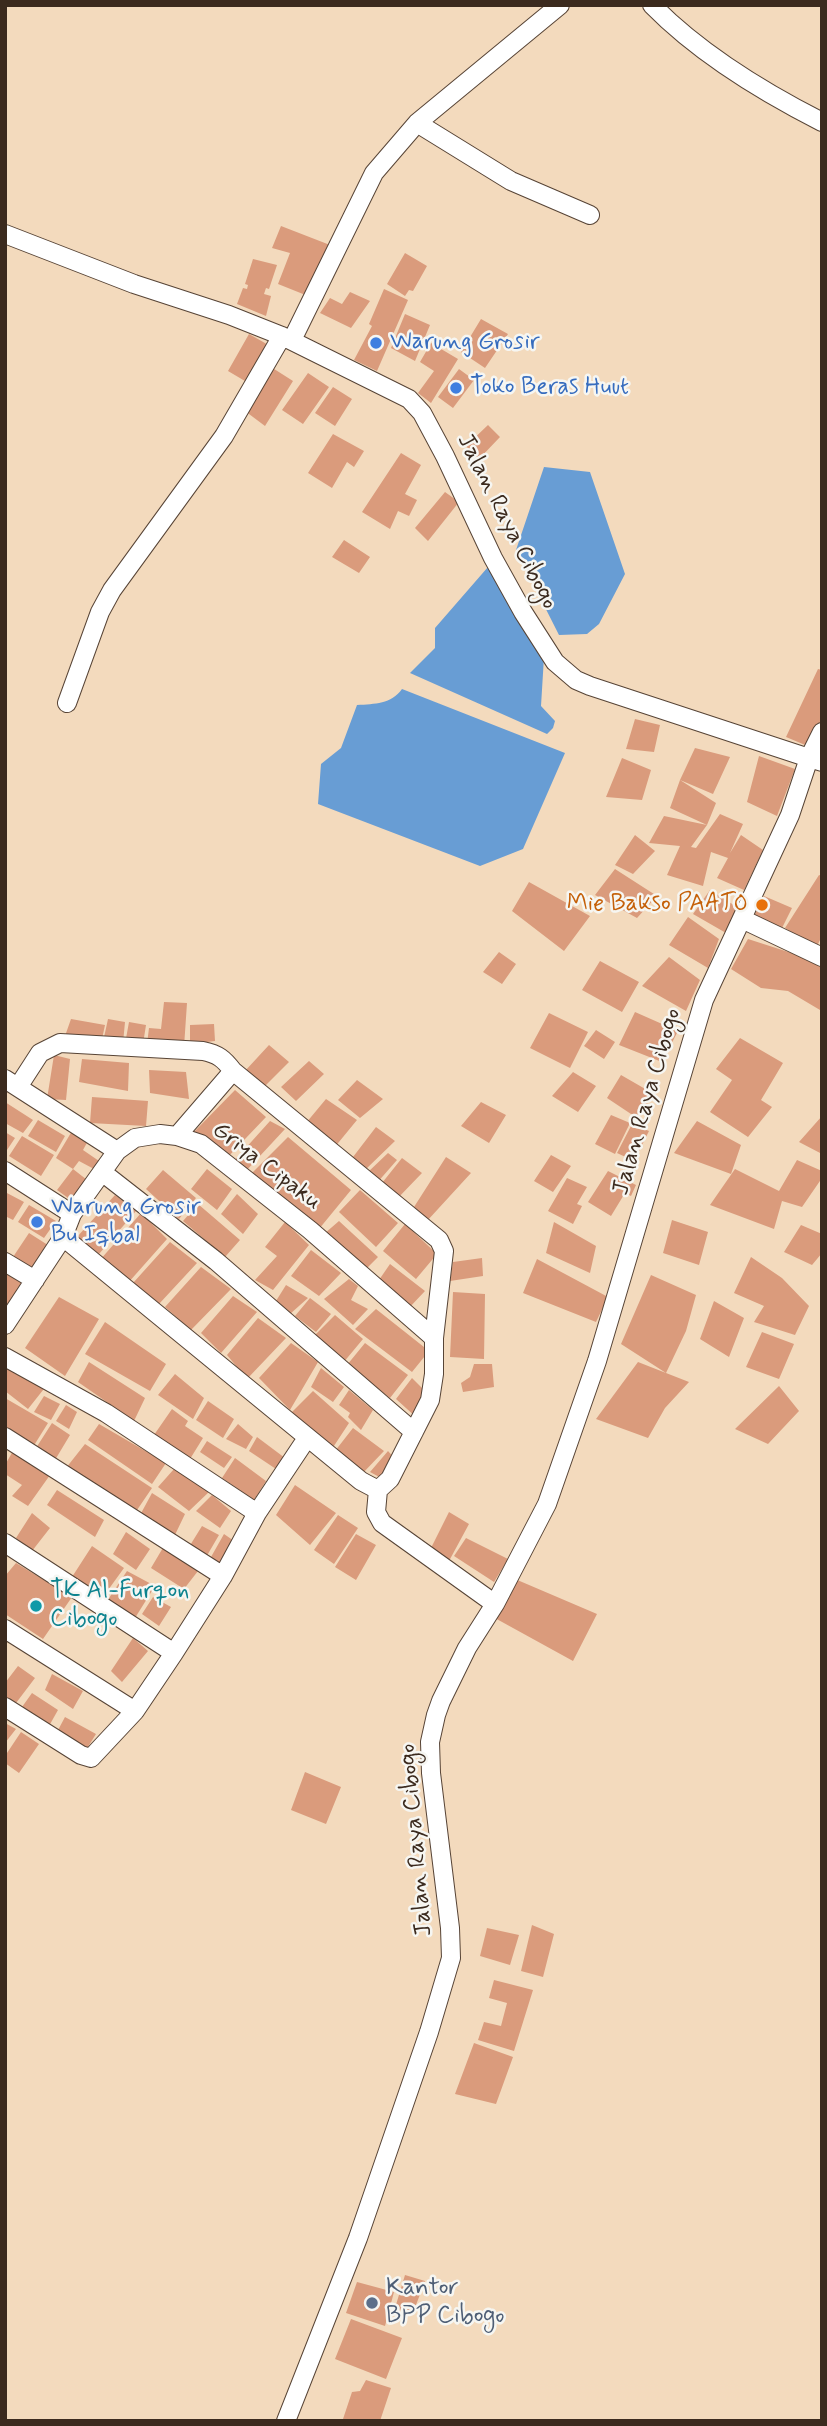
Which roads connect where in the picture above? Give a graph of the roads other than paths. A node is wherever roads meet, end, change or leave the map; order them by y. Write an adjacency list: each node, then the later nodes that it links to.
1 (560, 5): 4 (street)
2 (652, 5): 3 (street)
3 (822, 122)
4 (417, 123): 5 (street); 7 (street)
5 (590, 215)
6 (5, 234): 7 (street, Jalan Raya Cibogo)
7 (287, 338): 8 (street); 10 (street, Jalan Raya Cibogo)
8 (67, 703)
9 (822, 732): 10 (street)
10 (815, 760): 11 (street, Jalan Raya Cibogo)
11 (742, 919): 12 (street); 33 (street, Jalan Raya Cibogo)
12 (822, 957)
13 (233, 1071): 14 (street); 15 (street); 24 (street)
14 (11, 1083): 16 (street)
15 (177, 1136): 16 (street, Griya Cipaku); 24 (street, Griya Cipaku)
16 (117, 1151): 18 (street, Griya Cipaku)
17 (5, 1171): 19 (street)
18 (102, 1172): 19 (street, Griya Cipaku); 26 (street)
19 (72, 1214): 20 (street, Griya Cipaku)
20 (62, 1237): 22 (street, Griya Cipaku); 28 (street)
21 (5, 1262): 22 (street)
22 (34, 1280): 23 (street, Griya Cipaku)
23 (5, 1325)
24 (434, 1338): 26 (street)
25 (5, 1357): 30 (street)
26 (414, 1432): 29 (street)
27 (5, 1437): 32 (street)
28 (307, 1438): 29 (street); 30 (street)
29 (378, 1490): 33 (street)
30 (257, 1513): 32 (street)
31 (5, 1543): 35 (street)
32 (223, 1576): 35 (street)
33 (495, 1604): 38 (street, Jalan Raya Cibogo)
34 (5, 1629): 37 (street)
35 (174, 1653): 37 (street)
36 (5, 1707): 37 (street)
37 (135, 1711)
38 (286, 2421)

